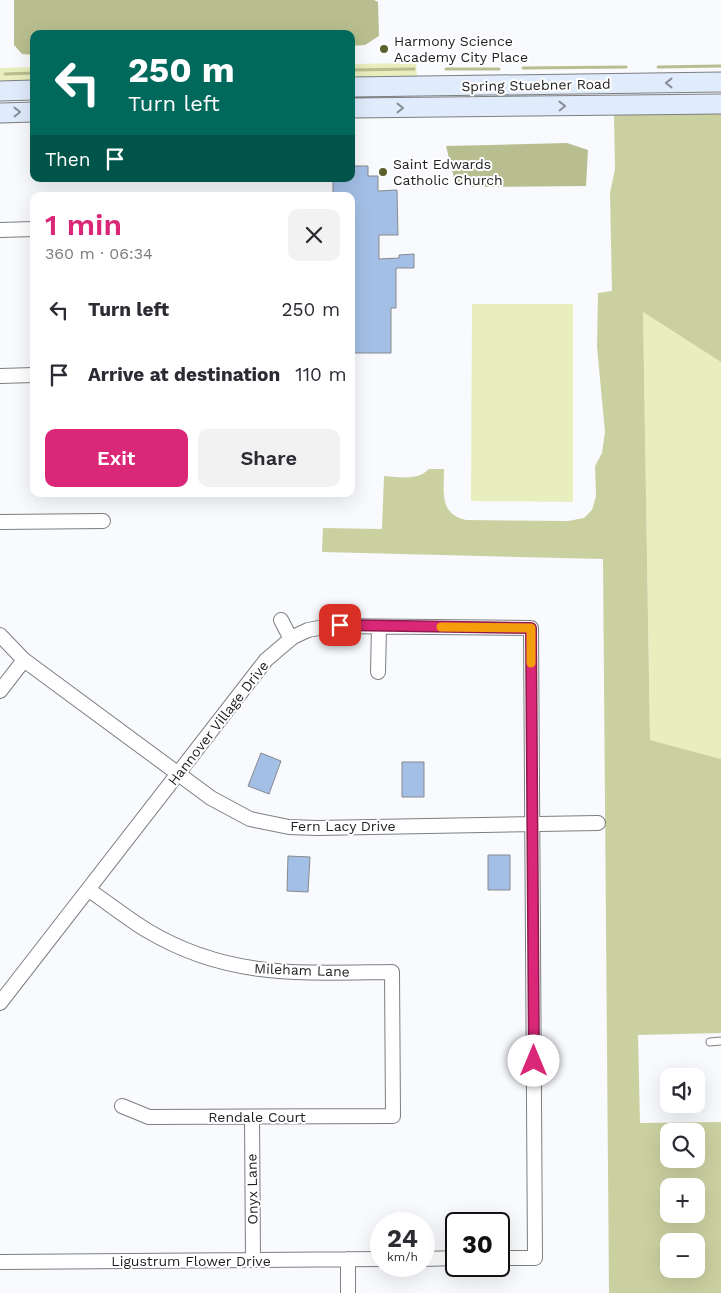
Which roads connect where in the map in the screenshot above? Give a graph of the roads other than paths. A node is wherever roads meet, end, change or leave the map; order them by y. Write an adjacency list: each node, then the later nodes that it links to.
1 (721, 82): 2 (main road, Spring Stuebner Road, one-way to 2)
2 (608, 84): 4 (main road, Spring Stuebner Road); 8 (main road)
3 (355, 87): 4 (main road, Spring Stuebner Road)
4 (425, 87): 9 (main road)
5 (30, 90): 6 (main road)
6 (0, 91)
7 (721, 104): 8 (main road, Spring Stuebner Road)
8 (608, 105): 9 (main road, Spring Stuebner Road, one-way to 8)
9 (425, 107): 10 (main road, Spring Stuebner Road, one-way to 9)
10 (355, 108)
11 (30, 112): 12 (main road, one-way to 11)
12 (0, 113)
13 (30, 229): 14 (street)
14 (0, 230)
15 (30, 375): 16 (street)
16 (0, 376)
17 (103, 521): 18 (street)
18 (0, 522)
19 (280, 620): 22 (street)
20 (379, 627): 22 (street, Hannover Village Drive); 24 (street); 28 (street, Hannover Village Drive)
21 (0, 636): 23 (street, Fern Lacy Drive)
22 (291, 639): 26 (street, Hannover Village Drive)
23 (24, 660): 25 (street); 26 (street, Fern Lacy Drive)
24 (378, 672)
25 (0, 691)
26 (178, 773): 28 (street, Fern Lacy Drive); 29 (street, Hannover Village Drive)
27 (598, 823): 28 (street, Fern Lacy Drive)
28 (532, 825): 36 (street)
29 (89, 890): 30 (street, Hannover Village Drive); 34 (street, Mileham Lane)
30 (0, 1003)
31 (721, 1041): 32 (lane)
32 (710, 1042)
33 (122, 1106): 35 (street, Rendale Court)
34 (393, 1116): 35 (street, Rendale Court)
35 (252, 1117): 39 (street, Onyx Lane)
36 (510, 1258)
37 (348, 1259): 38 (street, Ligustrum Flower Drive); 39 (street, Ligustrum Flower Drive); 41 (street)
38 (370, 1259)
39 (253, 1260): 40 (street, Ligustrum Flower Drive)
40 (0, 1262)
41 (348, 1293)

